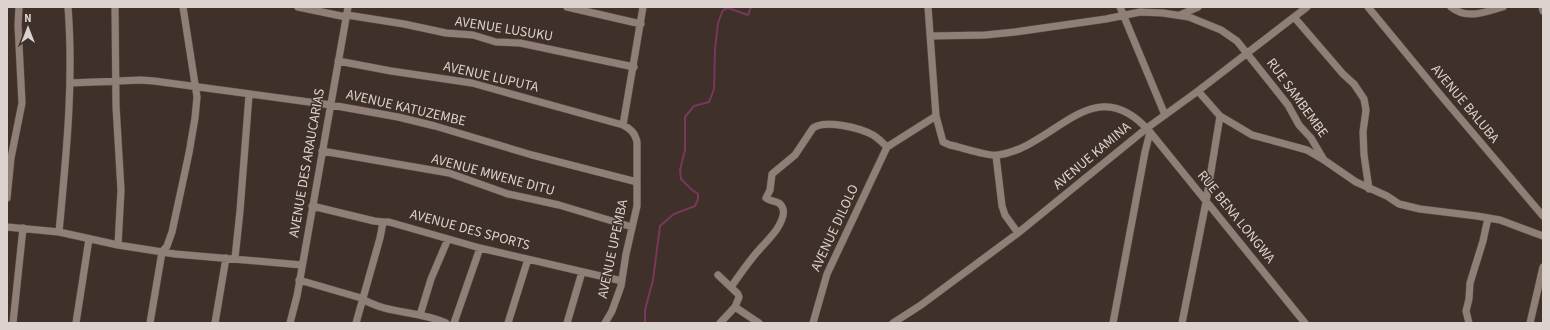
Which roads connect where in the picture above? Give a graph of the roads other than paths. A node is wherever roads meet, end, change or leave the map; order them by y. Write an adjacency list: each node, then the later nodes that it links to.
1 (19, 7): 44 (street)
2 (68, 7): 27 (street)
3 (116, 7): 26 (street)
4 (183, 7): 28 (street)
5 (298, 7): 17 (street, AVENUE LUSUKU)
6 (567, 7): 21 (street)
7 (643, 7): 21 (street)
8 (928, 7): 22 (street)
9 (1120, 7): 18 (street)
10 (1198, 7): 19 (street)
11 (1307, 7): 20 (street, AVENUE KAMINA)
12 (1368, 7): 47 (street, AVENUE BALUBA)
13 (1451, 7): 14 (street)
14 (1503, 7)
15 (1542, 7): 16 (street)
16 (1543, 11)
17 (347, 13): 24 (street, AVENUE DES ARAUCARIAS); 25 (street, AVENUE LUSUKU)
18 (1124, 15): 19 (street, RUE SAMBEMBE); 22 (street, RUE SAMBEMBE); 32 (street)
19 (1180, 15): 23 (street, RUE SAMBEMBE)
20 (1294, 17): 23 (street, AVENUE KAMINA); 43 (street)
21 (641, 24): 25 (street)
22 (930, 36): 33 (street)
23 (1248, 53): 29 (street, AVENUE KAMINA); 41 (street, RUE SAMBEMBE)
24 (338, 61): 31 (street, AVENUE DES ARAUCARIAS); 35 (street, AVENUE LUPUTA)
25 (634, 67): 35 (street)
26 (116, 82): 27 (street, AVENUE KATUZEMBE); 28 (street, AVENUE KATUZEMBE); 58 (street)
27 (70, 83): 53 (street)
28 (196, 88): 30 (street, AVENUE KATUZEMBE); 60 (street)
29 (1198, 91): 32 (street, AVENUE KAMINA); 34 (street)
30 (249, 95): 31 (street, AVENUE KATUZEMBE); 62 (street)
31 (330, 105): 39 (street, AVENUE DES ARAUCARIAS); 42 (street, AVENUE KATUZEMBE)
32 (1165, 115): 36 (street, AVENUE KAMINA)
33 (936, 116): 38 (street); 40 (street)
34 (1220, 116): 41 (street); 45 (street)
35 (623, 125): 37 (street, AVENUE LUPUTA)
36 (1149, 130): 40 (street, RUE BENA LONGWA); 45 (street, RUE BENA LONGWA); 54 (street, AVENUE KAMINA); 90 (street)
37 (633, 132): 42 (street, AVENUE UPEMBA)
38 (887, 147): 70 (street); 88 (street, AVENUE DILOLO)
39 (322, 151): 46 (street, AVENUE DES ARAUCARIAS); 51 (street, AVENUE MWENE DITU)
40 (996, 156): 54 (street)
41 (1324, 160): 43 (street)
42 (636, 182): 51 (street, AVENUE UPEMBA)
43 (1369, 189): 48 (street)
44 (7, 198)
45 (1206, 202): 91 (street); 92 (street, RUE BENA LONGWA)
46 (312, 206): 49 (street, AVENUE DES SPORTS); 64 (street, AVENUE DES ARAUCARIAS)
47 (1543, 216)
48 (1488, 218): 55 (street); 74 (street)
49 (382, 222): 57 (street, AVENUE DES SPORTS); 71 (street)
50 (7, 227): 52 (street)
51 (632, 227): 69 (street, AVENUE UPEMBA)
52 (23, 228): 53 (street); 75 (street)
53 (59, 232): 56 (street)
54 (1018, 233): 89 (street, AVENUE KAMINA)
55 (1543, 236)
56 (89, 239): 58 (street); 76 (street)
57 (448, 239): 59 (street, AVENUE DES SPORTS); 73 (street)
58 (118, 245): 60 (street)
59 (480, 248): 63 (street, AVENUE DES SPORTS); 82 (street)
60 (162, 252): 61 (street); 77 (street)
61 (226, 258): 62 (street); 78 (street)
62 (235, 258): 64 (street)
63 (528, 259): 66 (street, AVENUE DES SPORTS); 83 (street)
64 (302, 265): 68 (street, AVENUE DES ARAUCARIAS)
65 (1543, 267): 95 (street)
66 (582, 272): 69 (street, AVENUE DES SPORTS); 84 (street)
67 (718, 275): 70 (street)
68 (299, 280): 71 (street); 79 (street, AVENUE DES ARAUCARIAS)
69 (622, 281): 85 (street, AVENUE UPEMBA)
70 (731, 287): 72 (street)
71 (363, 299): 73 (street); 80 (street)
72 (734, 307): 86 (street); 87 (street)
73 (420, 315): 81 (street)
74 (1466, 315): 93 (street); 94 (street)
75 (13, 323)
76 (76, 323)
77 (150, 323)
78 (215, 323)
79 (290, 323)
80 (356, 323)
81 (446, 323)
82 (454, 323)
83 (508, 323)
84 (567, 323)
85 (605, 323)
86 (720, 323)
87 (759, 323)
88 (813, 323)
89 (893, 323)
90 (1113, 323)
91 (1182, 323)
92 (1304, 323)
93 (1464, 323)
94 (1469, 323)
95 (1530, 323)

